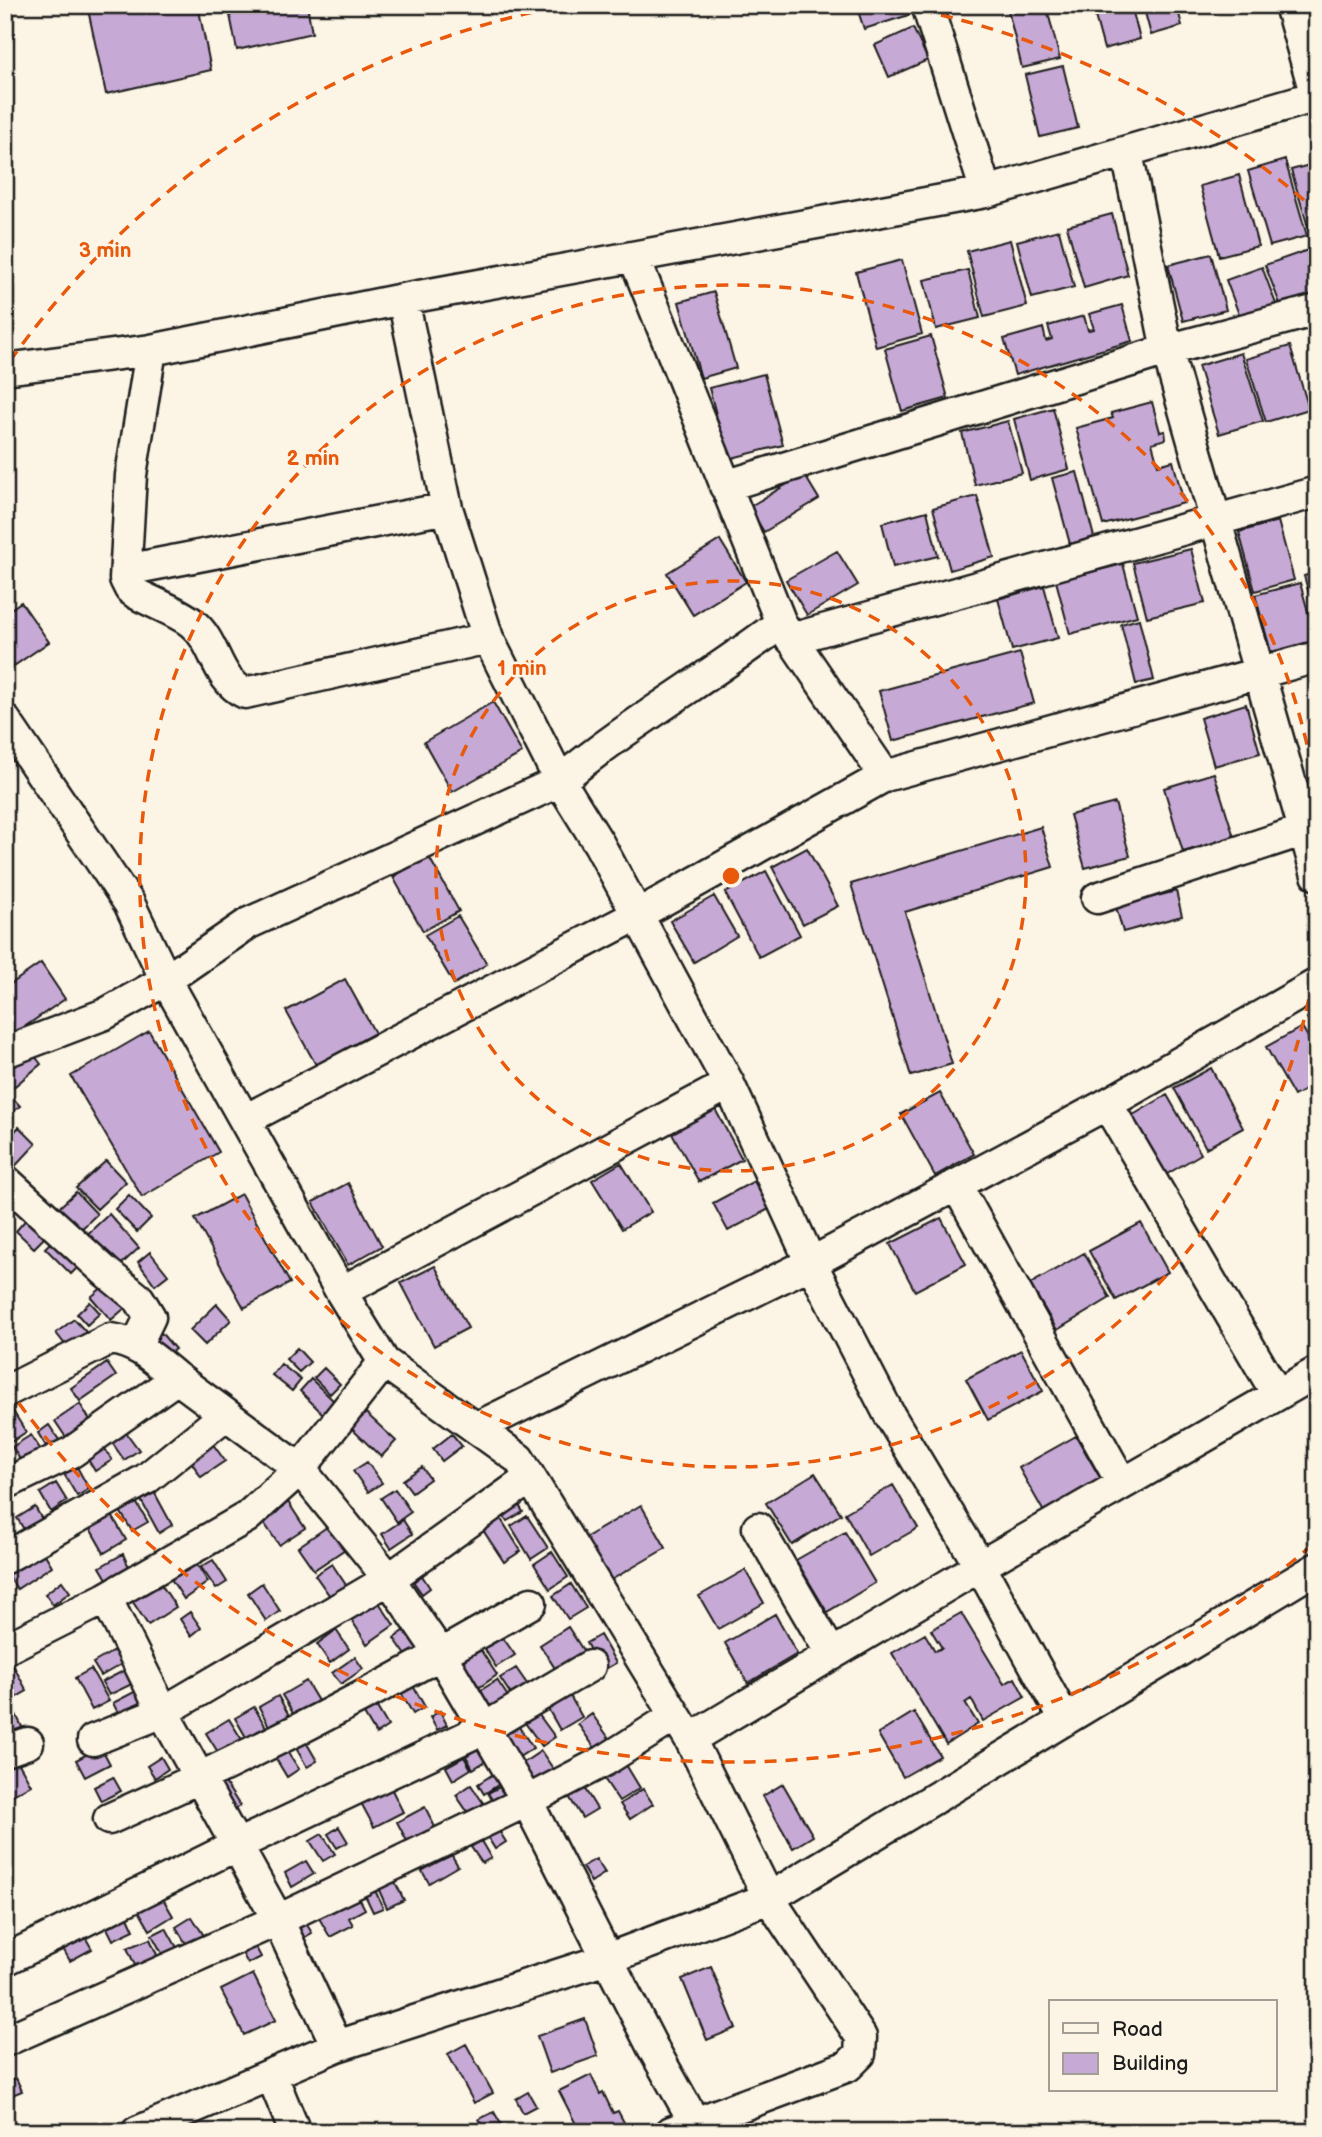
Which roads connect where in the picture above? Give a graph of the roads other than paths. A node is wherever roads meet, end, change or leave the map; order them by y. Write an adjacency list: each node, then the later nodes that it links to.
1 (927, 5): 5 (street)
2 (1290, 5): 3 (street)
3 (1317, 96): 4 (street)
4 (1126, 153): 5 (street); 10 (street)
5 (986, 192): 6 (street)
6 (634, 257): 7 (street); 12 (street)
7 (403, 299): 9 (street); 14 (street)
8 (1317, 310): 10 (street)
9 (151, 350): 11 (street); 16 (street)
10 (1167, 350): 12 (street); 15 (street)
11 (5, 369)
12 (725, 486): 17 (street)
13 (1317, 492): 15 (street)
14 (447, 508): 16 (street); 18 (street)
15 (1215, 519): 17 (street); 20 (street)
16 (126, 570): 18 (street)
17 (786, 631): 22 (street); 23 (street)
18 (488, 638): 23 (street)
19 (1317, 657): 20 (street)
20 (1259, 672): 22 (street); 24 (street)
21 (5, 720): 28 (street)
22 (885, 776): 27 (street)
23 (560, 781): 27 (street); 28 (street)
24 (1310, 828): 25 (street); 26 (street)
25 (1317, 875)
26 (1097, 898)
27 (637, 915): 31 (street); 33 (street)
28 (166, 980): 30 (street); 33 (street)
29 (1317, 984): 32 (street)
30 (5, 1052)
31 (729, 1084): 36 (street); 37 (street)
32 (1107, 1104): 35 (street); 43 (street)
33 (245, 1120): 37 (street)
34 (5, 1180): 38 (street)
35 (957, 1186): 36 (street); 48 (street)
36 (811, 1264): 45 (street); 52 (street)
37 (341, 1292): 39 (street)
38 (136, 1346): 41 (street); 42 (street)
39 (384, 1362): 45 (street); 46 (street)
40 (1317, 1372): 43 (street)
41 (177, 1378): 44 (street); 49 (street)
42 (5, 1392)
43 (1277, 1394): 48 (street)
44 (225, 1415): 46 (street); 51 (street)
45 (476, 1428): 47 (street)
46 (300, 1469): 54 (street); 55 (street)
47 (530, 1478): 54 (street); 64 (street)
48 (1122, 1483): 52 (street)
49 (5, 1484)
50 (758, 1528): 59 (street)
51 (5, 1558)
52 (980, 1566): 59 (street); 62 (street)
53 (1317, 1568): 62 (street)
54 (389, 1579): 58 (street); 61 (street)
55 (106, 1598): 57 (street); 61 (street)
56 (531, 1603): 58 (street)
57 (5, 1649)
58 (442, 1655): 63 (street); 66 (street)
59 (832, 1655): 64 (street)
60 (590, 1667): 63 (street)
61 (163, 1712): 65 (street); 66 (street)
62 (1065, 1720): 70 (street)
63 (485, 1728): 67 (street); 69 (street)
64 (683, 1728): 67 (street); 70 (street)
65 (93, 1740)
66 (199, 1779): 68 (street); 69 (street)
67 (527, 1801): 71 (street); 72 (street)
68 (110, 1819)
69 (237, 1845): 71 (street); 73 (street)
70 (769, 1898): 72 (street); 77 (street)
71 (278, 1920): 74 (street); 75 (street)
72 (607, 1959): 75 (street); 77 (street)
73 (5, 1960)
74 (5, 2042)
75 (337, 2046): 76 (street)
76 (271, 2074): 78 (street); 79 (street)
77 (683, 2127)
78 (137, 2132)
79 (295, 2132)

